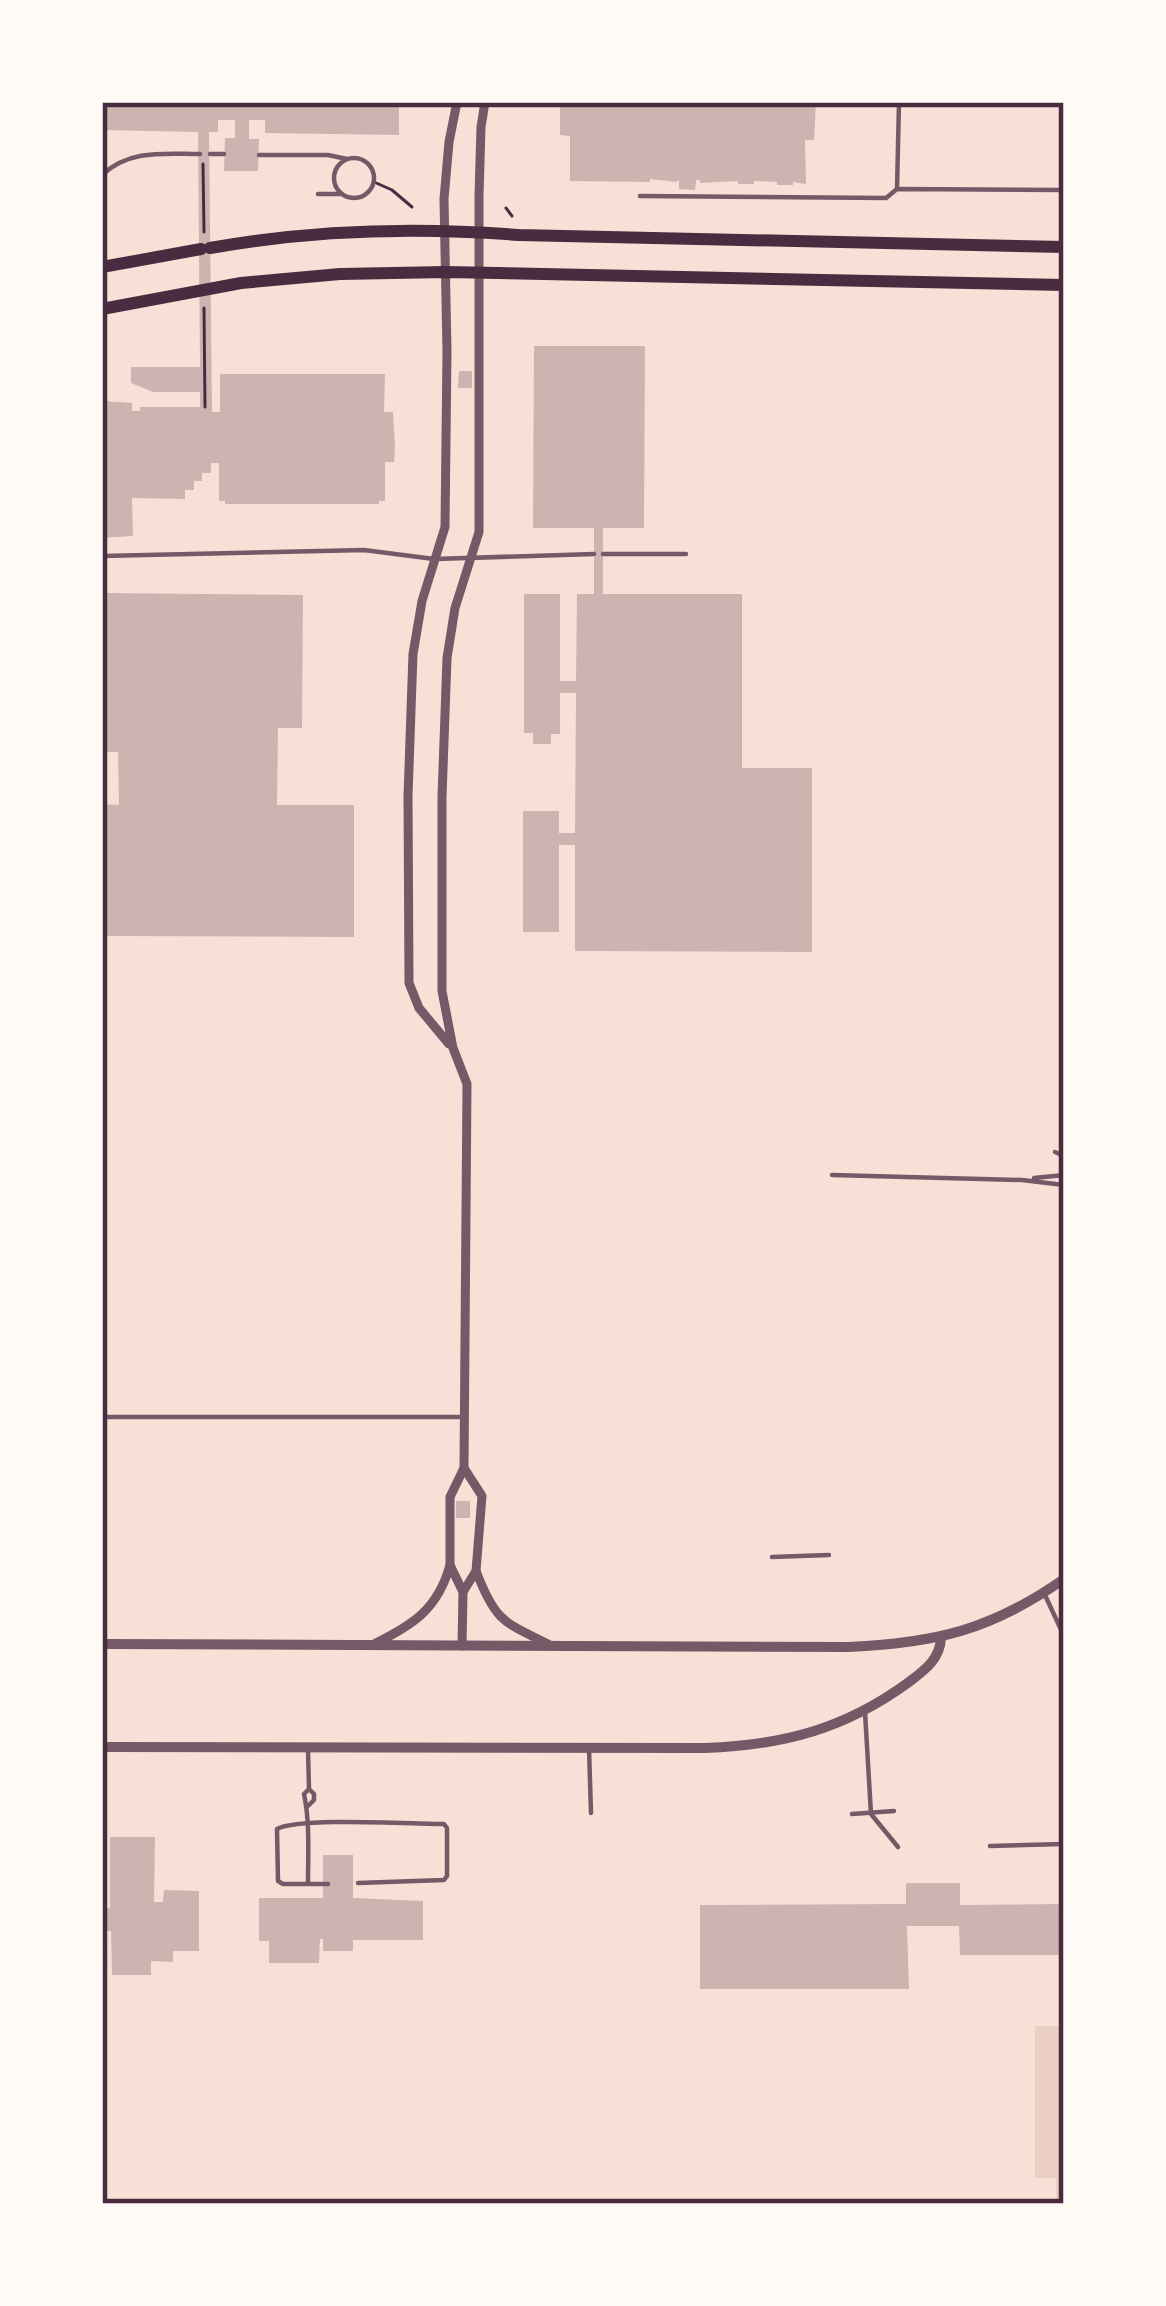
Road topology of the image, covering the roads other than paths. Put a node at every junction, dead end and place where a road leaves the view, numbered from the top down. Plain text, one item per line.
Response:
1 (457, 102) edge
2 (485, 102) edge
3 (899, 102) edge
4 (224, 154) dead end
5 (259, 155) dead end
6 (347, 159) junction
7 (102, 175) edge
8 (897, 189) junction
9 (1064, 190) edge
10 (318, 194) dead end
11 (340, 194) junction
12 (640, 196) dead end
13 (445, 231) junction
14 (479, 232) junction
15 (1064, 247) edge
16 (102, 267) edge
17 (446, 272) junction
18 (480, 273) junction
19 (1064, 285) edge
20 (102, 309) edge
21 (594, 554) dead end
22 (603, 554) dead end
23 (686, 554) dead end
24 (102, 556) edge
25 (471, 556) junction
26 (434, 559) junction
27 (453, 1048) junction
28 (1055, 1152) dead end
29 (1064, 1156) edge
30 (832, 1175) dead end
31 (1064, 1175) edge
32 (1022, 1180) junction
33 (1064, 1185) edge
34 (102, 1417) edge
35 (465, 1417) junction
36 (464, 1468) junction
37 (830, 1555) dead end
38 (772, 1558) dead end
39 (450, 1565) junction
40 (476, 1571) junction
41 (1064, 1579) edge
42 (463, 1592) junction
43 (1044, 1593) junction
44 (1064, 1636) edge
45 (941, 1638) junction
46 (102, 1644) edge
47 (371, 1646) junction
48 (462, 1646) junction
49 (552, 1646) junction
50 (866, 1712) junction
51 (308, 1746) junction
52 (102, 1747) edge
53 (589, 1748) junction
54 (893, 1811) dead end
55 (591, 1813) dead end
56 (852, 1814) dead end
57 (872, 1814) junction
58 (308, 1824) junction
59 (1064, 1844) edge
60 (990, 1846) dead end
61 (898, 1847) dead end
62 (358, 1883) dead end
63 (308, 1884) junction
64 (328, 1884) dead end

1 - 13 street
2 - 14 street
3 - 8 lane
4 - 7 lane
5 - 6 lane
6 - 11 lane
6 - 11 lane
8 - 9 lane
8 - 12 lane
10 - 11 lane
13 - 14 main road
13 - 16 main road
13 - 17 street
14 - 15 main road
14 - 18 street
17 - 18 main road
17 - 20 main road
17 - 26 street
18 - 19 main road
18 - 25 street
21 - 25 lane
22 - 23 lane
24 - 26 lane
25 - 26 lane
25 - 27 street
26 - 27 street
27 - 35 street
28 - 29 lane
30 - 32 lane
31 - 32 lane
32 - 33 lane
34 - 35 lane
35 - 36 street
36 - 39 street
36 - 40 street
37 - 38 lane
39 - 42 street
39 - 47 street
40 - 42 street
40 - 49 street
41 - 43 street
42 - 48 street
43 - 44 lane
43 - 45 street
45 - 49 street
45 - 50 street
46 - 47 street
47 - 48 street
48 - 49 street
50 - 53 street
50 - 57 lane
51 - 52 street
51 - 53 street
51 - 58 lane
53 - 55 lane
54 - 57 lane
56 - 57 lane
57 - 61 lane
58 - 62 lane
58 - 63 lane
58 - 63 lane
59 - 60 lane
63 - 64 lane

